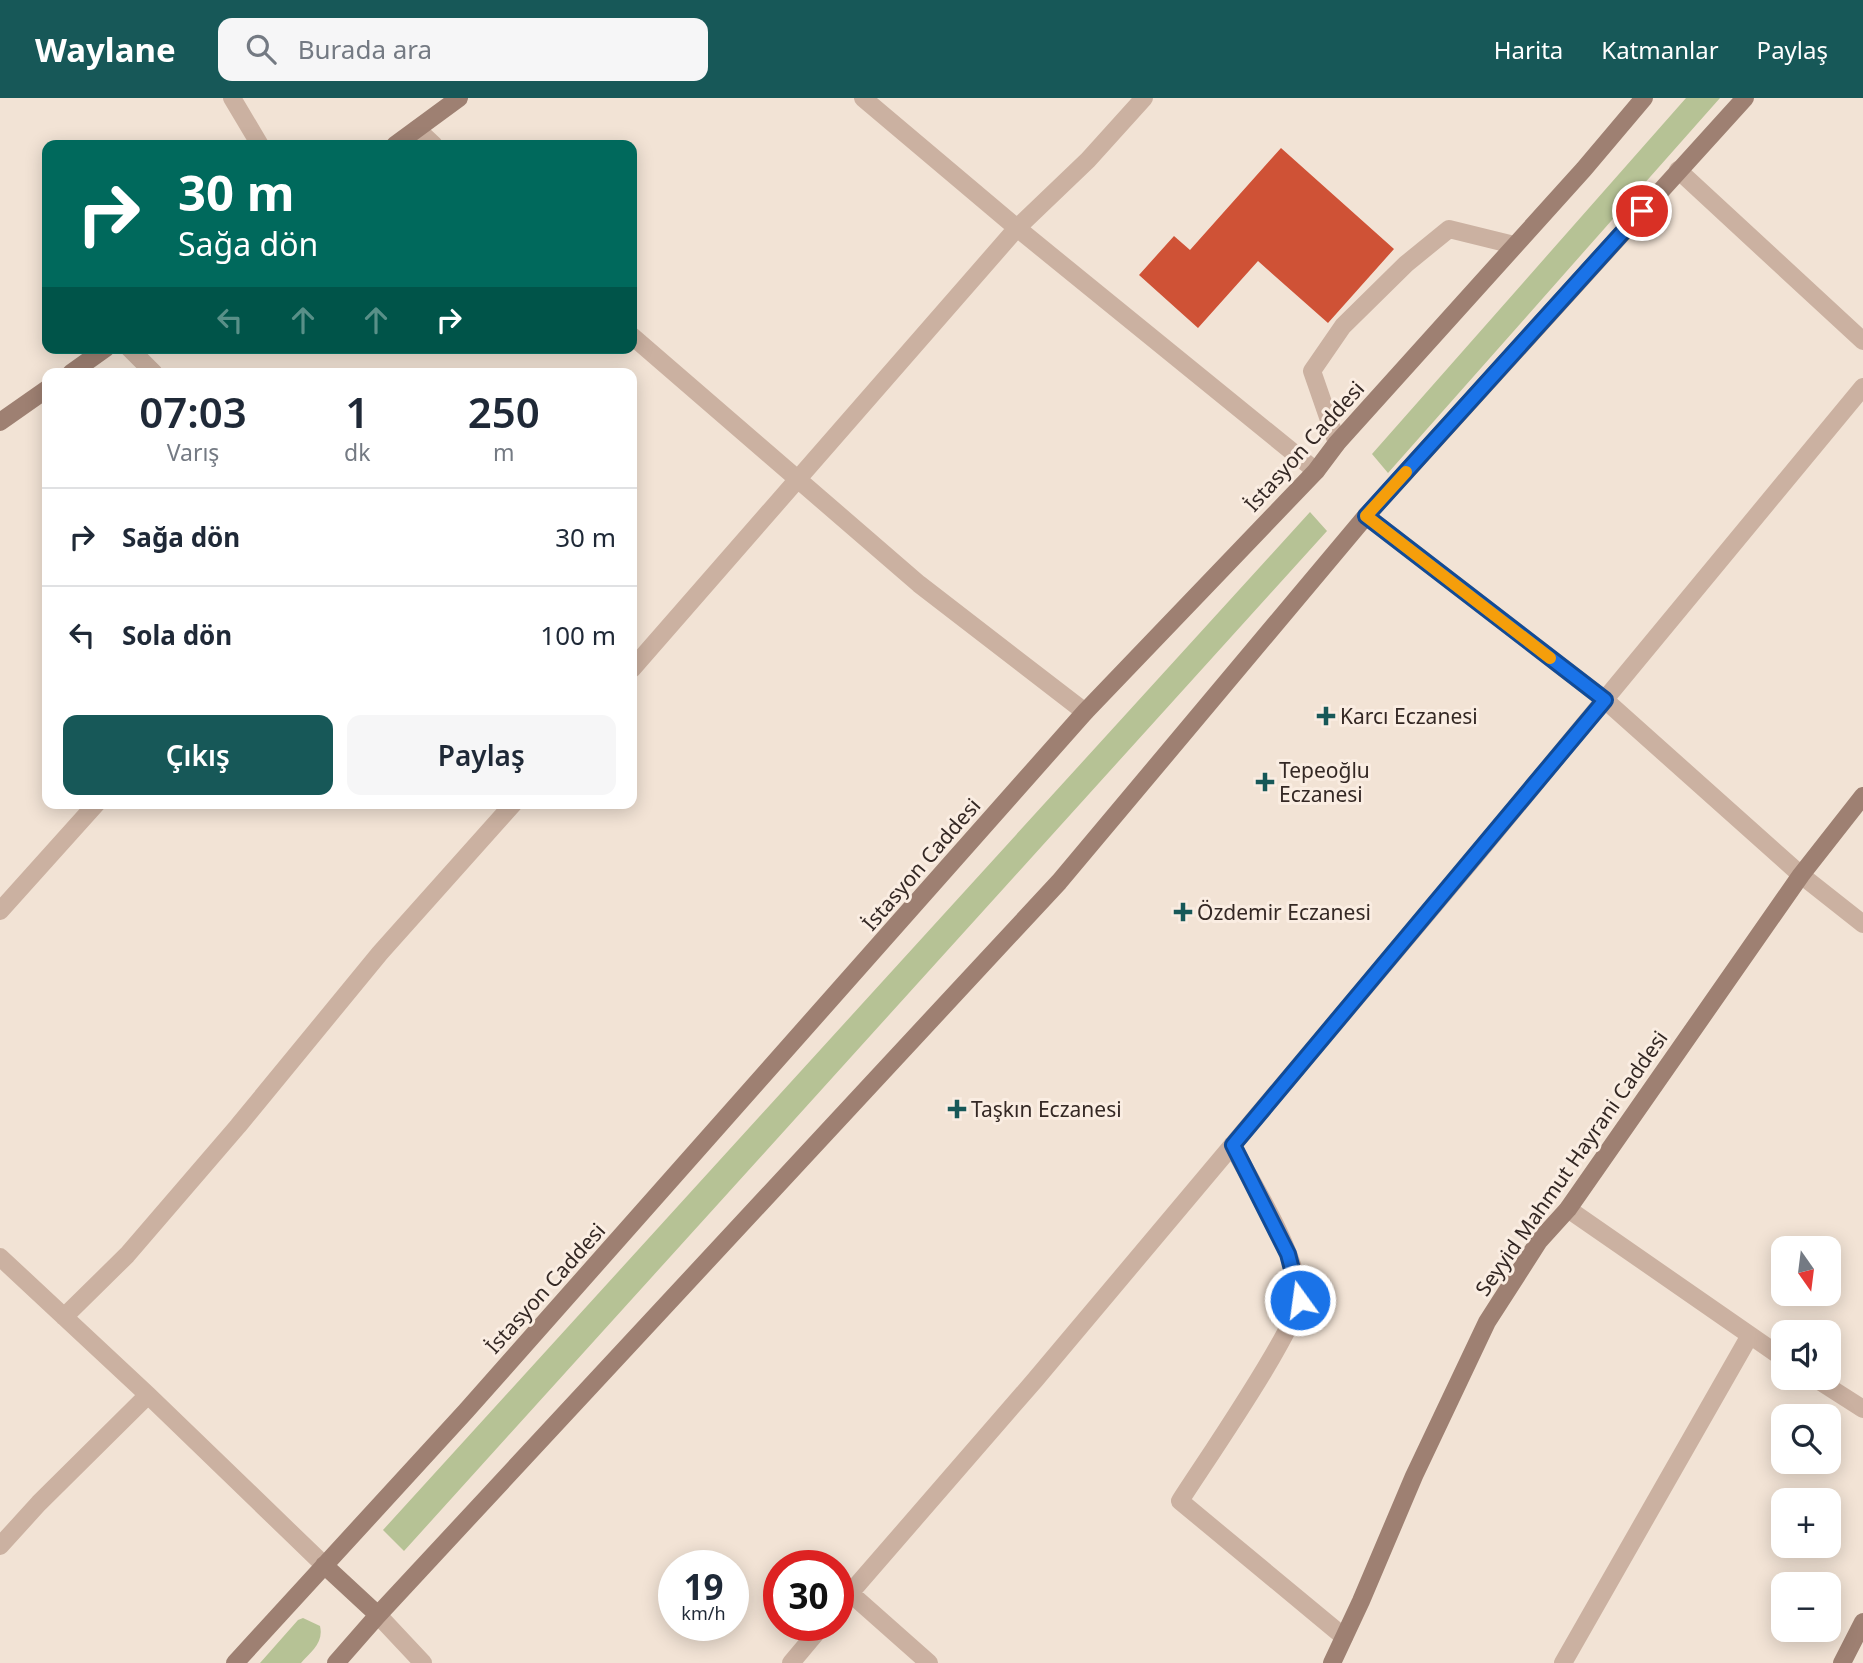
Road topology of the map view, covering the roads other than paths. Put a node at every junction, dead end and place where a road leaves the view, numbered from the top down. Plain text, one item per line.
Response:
1 (232, 98) edge
2 (459, 98) edge
3 (863, 98) edge
4 (1144, 98) edge
5 (1644, 98) edge
6 (1745, 98) edge
7 (417, 130) junction
8 (257, 140) edge
9 (402, 140) edge
10 (428, 140) edge
11 (1678, 170) junction
12 (1017, 228) junction
13 (1514, 245) junction
14 (637, 340) edge
15 (1863, 341) edge
16 (98, 354) edge
17 (135, 354) edge
18 (78, 368) edge
19 (149, 368) edge
20 (1863, 387) edge
21 (42, 393) edge
22 (0, 422) edge
23 (1338, 443) junction
24 (1317, 471) junction
25 (796, 480) junction
26 (1366, 516) junction
27 (637, 663) edge
28 (1605, 700) junction
29 (1085, 712) junction
30 (1863, 796) edge
31 (92, 809) edge
32 (508, 809) edge
33 (1801, 875) junction
34 (0, 911) edge
35 (1863, 924) edge
36 (1233, 1145) junction
37 (1568, 1209) junction
38 (0, 1257) edge
39 (64, 1317) junction
40 (1749, 1337) junction
41 (1771, 1351) edge
42 (1833, 1390) edge
43 (148, 1395) junction
44 (1863, 1409) edge
45 (0, 1546) edge
46 (324, 1565) junction
47 (854, 1588) edge
48 (854, 1607) edge
49 (378, 1615) junction
50 (1863, 1622) edge
51 (1344, 1637) junction
52 (809, 1641) edge
53 (235, 1663) edge
54 (336, 1663) edge
55 (423, 1663) edge
56 (790, 1663) edge
57 (929, 1663) edge
58 (1332, 1663) edge
59 (1563, 1663) edge
60 (1842, 1663) edge

1 - 8 street
2 - 7 main road
3 - 12 street
4 - 12 street
5 - 13 main road, İstasyon Caddesi
6 - 11 main road
7 - 9 main road
7 - 10 street
11 - 15 street
11 - 26 main road
12 - 24 street
12 - 25 street
13 - 23 main road, İstasyon Caddesi
13 - 23 street
14 - 25 street
16 - 18 main road
17 - 19 street
20 - 28 street
21 - 22 main road
23 - 24 main road, İstasyon Caddesi
24 - 29 main road, İstasyon Caddesi
25 - 27 street
25 - 29 street
26 - 28 street
26 - 49 main road
28 - 33 street
28 - 36 street
29 - 46 main road, İstasyon Caddesi
30 - 33 main road, Seyyid Mahmut Hayrani Caddesi
31 - 34 street
32 - 39 street
33 - 35 street
33 - 37 main road, Seyyid Mahmut Hayrani Caddesi
36 - 47 street
36 - 51 street
37 - 40 street
37 - 51 main road, Seyyid Mahmut Hayrani Caddesi
38 - 39 street
39 - 43 street
40 - 41 street
40 - 59 street
42 - 44 street
43 - 45 street
43 - 46 street
46 - 49 main road
46 - 53 main road, İstasyon Caddesi
48 - 57 street
49 - 54 main road
49 - 55 street
50 - 60 main road
51 - 58 main road, Seyyid Mahmut Hayrani Caddesi
52 - 56 street

